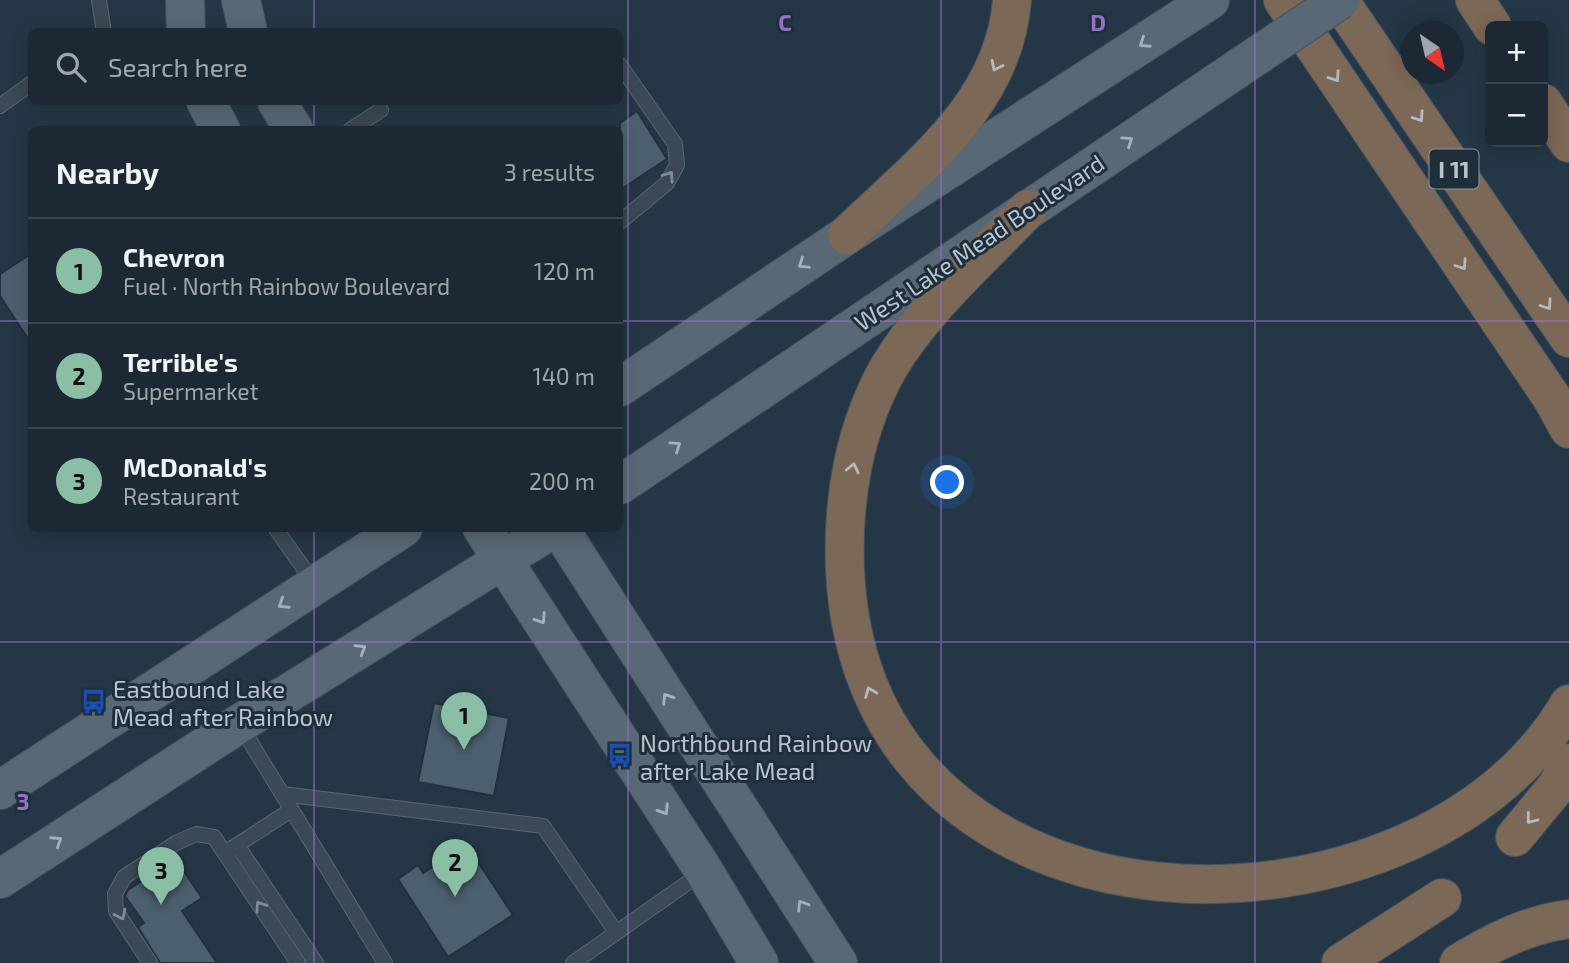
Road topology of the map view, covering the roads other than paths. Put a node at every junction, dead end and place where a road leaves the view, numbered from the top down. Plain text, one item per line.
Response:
1 (99, 0) edge
2 (185, 0) edge
3 (241, 0) edge
4 (1012, 0) edge
5 (1283, 0) edge
6 (1340, 0) edge
7 (1475, 0) edge
8 (1206, 3) edge
9 (1489, 21) edge
10 (103, 28) edge
11 (186, 28) edge
12 (247, 28) edge
13 (623, 69) edge
14 (28, 86) edge
15 (208, 105) edge
16 (279, 105) edge
17 (0, 106) edge
18 (381, 110) dead end
19 (1548, 111) edge
20 (218, 126) edge
21 (291, 126) edge
22 (355, 126) edge
23 (1569, 143) edge
24 (1028, 209) junction
25 (623, 220) edge
26 (847, 234) junction
27 (1569, 338) edge
28 (623, 385) edge
29 (1569, 429) edge
30 (623, 483) edge
31 (278, 532) edge
32 (397, 532) edge
33 (485, 532) edge
34 (550, 532) edge
35 (559, 532) edge
36 (504, 562) junction
37 (314, 583) junction
38 (1569, 704) edge
39 (114, 715) junction
40 (239, 724) junction
41 (1569, 763) edge
42 (0, 790) edge
43 (282, 794) junction
44 (292, 810) junction
45 (0, 817) edge
46 (231, 849) junction
47 (1473, 858) junction
48 (704, 871) junction
49 (0, 878) edge
50 (1042, 889) dead end
51 (1569, 919) edge
52 (1341, 920) dead end
53 (615, 932) junction
54 (150, 963) edge
55 (298, 963) edge
56 (316, 963) edge
57 (385, 963) edge
58 (573, 963) edge
59 (759, 963) edge
60 (838, 963) edge
61 (1341, 963) edge
62 (1459, 963) edge

1 - 10 lane
2 - 11 main road
3 - 12 main road
4 -> 26 highway
5 -> 29 highway
24 -> 6 main road, West Lake Mead Boulevard, bridge
6 -> 27 highway, I 11
7 - 9 highway
8 -> 26 main road
25 -> 13 lane
14 - 17 lane
15 - 20 main road
16 - 21 main road
18 - 22 lane
19 - 23 highway
30 -> 24 main road, West Lake Mead Boulevard
50 -> 24 highway
26 -> 28 main road
31 - 37 lane
32 - 37 main road
33 - 36 main road
34 - 36 main road
60 -> 35 main road
40 -> 36 main road
36 -> 48 main road
37 -> 39 main road
38 - 47 highway
39 - 42 main road
39 - 45 main road
40 - 43 lane
49 -> 40 main road
41 -> 47 highway
43 - 44 lane
43 - 53 lane
44 - 46 lane
44 - 57 lane
46 -> 54 lane
55 -> 46 lane
46 - 56 lane
47 - 52 highway
47 - 61 highway
48 - 53 lane
48 - 59 main road
51 - 62 highway
53 - 58 lane

